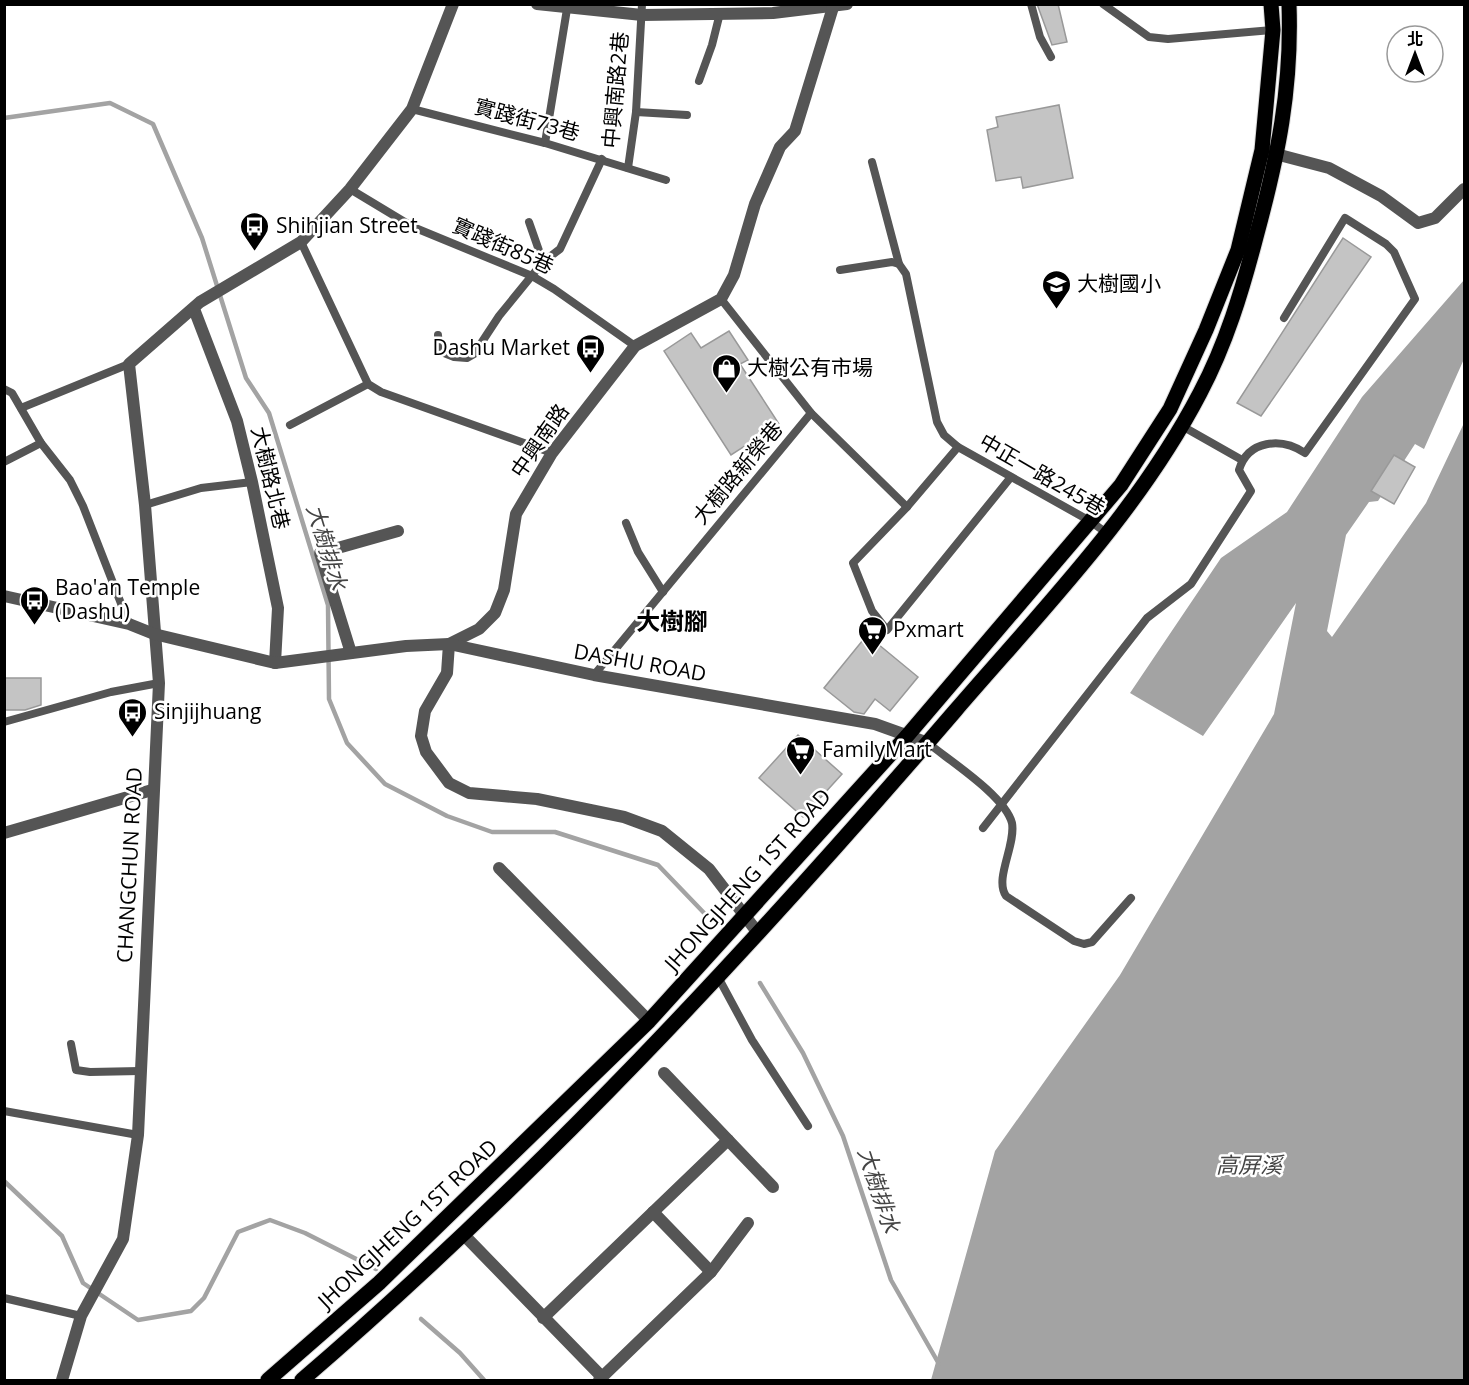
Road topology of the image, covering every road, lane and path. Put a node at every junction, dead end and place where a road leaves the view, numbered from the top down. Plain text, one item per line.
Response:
1 (453, 4) edge
2 (537, 4) edge
3 (847, 4) edge
4 (1030, 4) edge
5 (1103, 4) edge
6 (1271, 4) edge
7 (1288, 4) edge
8 (834, 6) edge
9 (567, 9) junction
10 (642, 10) edge
11 (720, 13) junction
12 (1273, 30) junction
13 (1051, 57) dead end
14 (699, 81) dead end
15 (412, 109) junction
16 (636, 112) junction
17 (687, 115) dead end
18 (545, 143) junction
19 (1262, 150) junction
20 (1278, 155) junction
21 (602, 159) junction
22 (872, 162) dead end
23 (628, 168) junction
24 (666, 180) dead end
25 (350, 189) junction
26 (1464, 189) edge
27 (529, 222) dead end
28 (301, 242) junction
29 (543, 262) junction
30 (899, 264) junction
31 (840, 270) dead end
32 (532, 276) junction
33 (721, 299) junction
34 (197, 305) junction
35 (1284, 318) dead end
36 (438, 334) dead end
37 (635, 346) junction
38 (129, 364) junction
39 (368, 384) junction
40 (4, 389) edge
41 (21, 408) junction
42 (811, 413) junction
43 (290, 425) dead end
44 (1182, 426) junction
45 (41, 443) junction
46 (958, 447) junction
47 (552, 453) junction
48 (1242, 460) junction
49 (4, 462) edge
50 (1011, 477) junction
51 (252, 482) junction
52 (145, 506) junction
53 (907, 507) junction
54 (1090, 520) junction
55 (626, 523) dead end
56 (398, 531) dead end
57 (1108, 534) junction
58 (663, 592) junction
59 (4, 596) edge
60 (129, 624) junction
61 (154, 634) junction
62 (449, 644) junction
63 (347, 653) junction
64 (275, 663) junction
65 (594, 675) junction
66 (159, 683) junction
67 (4, 722) edge
68 (907, 736) junction
69 (928, 743) junction
70 (152, 790) junction
71 (1004, 805) junction
72 (983, 828) dead end
73 (4, 833) edge
74 (499, 868) dead end
75 (1131, 898) dead end
76 (744, 916) junction
77 (758, 933) junction
78 (717, 976) junction
79 (649, 1021) junction
80 (71, 1044) dead end
81 (140, 1071) junction
82 (664, 1073) dead end
83 (4, 1111) edge
84 (808, 1126) dead end
85 (138, 1135) junction
86 (728, 1140) junction
87 (773, 1187) dead end
88 (653, 1212) junction
89 (748, 1223) dead end
90 (463, 1234) junction
91 (711, 1272) junction
92 (4, 1298) edge
93 (81, 1316) junction
94 (543, 1318) junction
95 (600, 1379) edge
96 (62, 1380) edge
97 (268, 1380) edge
98 (302, 1380) edge

1 - 15 street
2 - 9 street, 中興南路2巷
3 - 8 street, 中興南路2巷
4 - 13 lane
5 - 12 lane
6 - 12 main road, JHONGJHENG 1ST ROAD
7 - 20 main road, JHONGJHENG 1ST ROAD
8 - 11 street, 中興南路2巷
8 - 33 street
9 - 10 street, 中興南路2巷
9 - 18 lane
10 - 11 street, 中興南路2巷
10 - 16 lane, 中興南路2巷
11 - 14 lane
12 - 19 main road, JHONGJHENG 1ST ROAD
15 - 18 lane, 實踐街73巷
15 - 25 street
16 - 17 lane
16 - 23 lane, 中興南路2巷
18 - 21 lane, 實踐街73巷
19 - 20 street
19 - 54 main road, JHONGJHENG 1ST ROAD
20 - 26 street
20 - 44 main road, JHONGJHENG 1ST ROAD
21 - 23 lane, 實踐街73巷
21 - 29 lane, 中興南路2巷
22 - 30 lane, 中正一路245巷
23 - 24 lane, 實踐街73巷
25 - 28 street
25 - 32 lane, 實踐街85巷
27 - 29 lane
28 - 34 street
28 - 39 lane
29 - 32 lane, 中興南路2巷
30 - 31 lane
30 - 46 lane, 中正一路245巷
32 - 36 lane, 中興南路2巷
32 - 37 lane, 實踐街85巷
33 - 37 street, 中興南路
33 - 42 lane
34 - 38 street
34 - 51 street, 大樹路北巷
35 - 48 lane
37 - 47 street, 中興南路
38 - 41 lane
38 - 52 street, CHANGCHUN ROAD
39 - 43 lane
39 - 47 lane
40 - 41 lane
41 - 45 lane
42 - 53 lane
42 - 58 lane, 大樹路新榮巷
44 - 48 lane
44 - 57 main road, JHONGJHENG 1ST ROAD
45 - 49 lane
45 - 60 lane
46 - 50 lane, 中正一路245巷
46 - 53 lane
47 - 62 street, 中興南路
48 - 71 lane
50 - 53 lane
50 - 54 lane, 中正一路245巷
51 - 52 lane
51 - 64 street, 大樹路北巷
52 - 61 street, CHANGCHUN ROAD
54 - 57 lane, 中正一路245巷
54 - 68 main road, JHONGJHENG 1ST ROAD
55 - 58 lane
56 - 63 street
57 - 69 main road, JHONGJHENG 1ST ROAD
58 - 65 lane, 大樹路新榮巷
59 - 60 street
60 - 61 street
61 - 64 street
61 - 66 street, CHANGCHUN ROAD
62 - 63 street, DASHU ROAD
62 - 65 street, DASHU ROAD
62 - 76 street
63 - 64 street, DASHU ROAD
65 - 68 street, DASHU ROAD
66 - 67 lane
66 - 70 street, CHANGCHUN ROAD
68 - 69 street, DASHU ROAD
68 - 76 main road, JHONGJHENG 1ST ROAD
69 - 71 lane
69 - 77 main road, JHONGJHENG 1ST ROAD
70 - 73 street
70 - 81 street, CHANGCHUN ROAD
71 - 72 lane
71 - 75 lane
74 - 79 street
76 - 77 street
76 - 79 main road, JHONGJHENG 1ST ROAD
77 - 78 main road, JHONGJHENG 1ST ROAD
78 - 84 lane
78 - 90 main road, JHONGJHENG 1ST ROAD
79 - 97 main road, JHONGJHENG 1ST ROAD
80 - 81 lane
81 - 85 street, CHANGCHUN ROAD
82 - 86 street
83 - 85 lane
85 - 93 street, CHANGCHUN ROAD
86 - 87 street
86 - 88 street
88 - 91 street
88 - 94 street
89 - 91 street
90 - 94 street
90 - 98 main road, JHONGJHENG 1ST ROAD
91 - 95 street
92 - 93 lane
93 - 96 street
94 - 95 street

